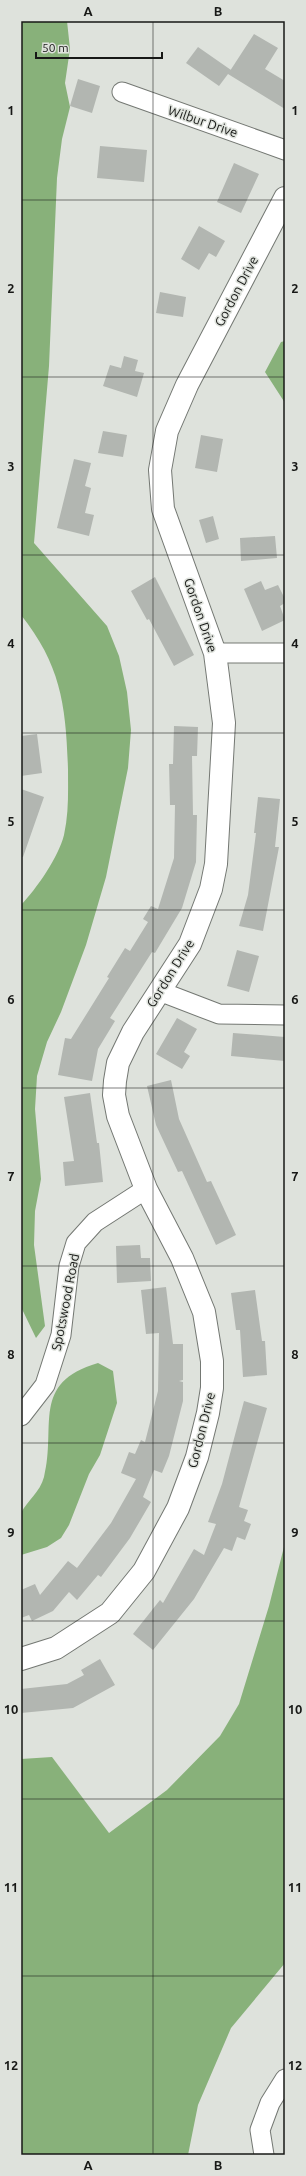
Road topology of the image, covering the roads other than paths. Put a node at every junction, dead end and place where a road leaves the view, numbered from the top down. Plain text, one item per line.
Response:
1 (122, 92) dead end
2 (285, 150) edge
3 (285, 198) edge
4 (285, 653) edge
5 (215, 654) junction
6 (159, 991) junction
7 (285, 1015) edge
8 (146, 1189) junction
9 (21, 1416) edge
10 (21, 1659) edge
11 (285, 2080) edge
12 (264, 2155) edge

1 - 2 street, Wilbur Drive
3 - 5 street, Gordon Drive
4 - 5 street
5 - 6 street, Gordon Drive
6 - 7 street
6 - 8 street, Gordon Drive
8 - 9 street, Spotswood Road
8 - 10 street, Gordon Drive
11 - 12 street

